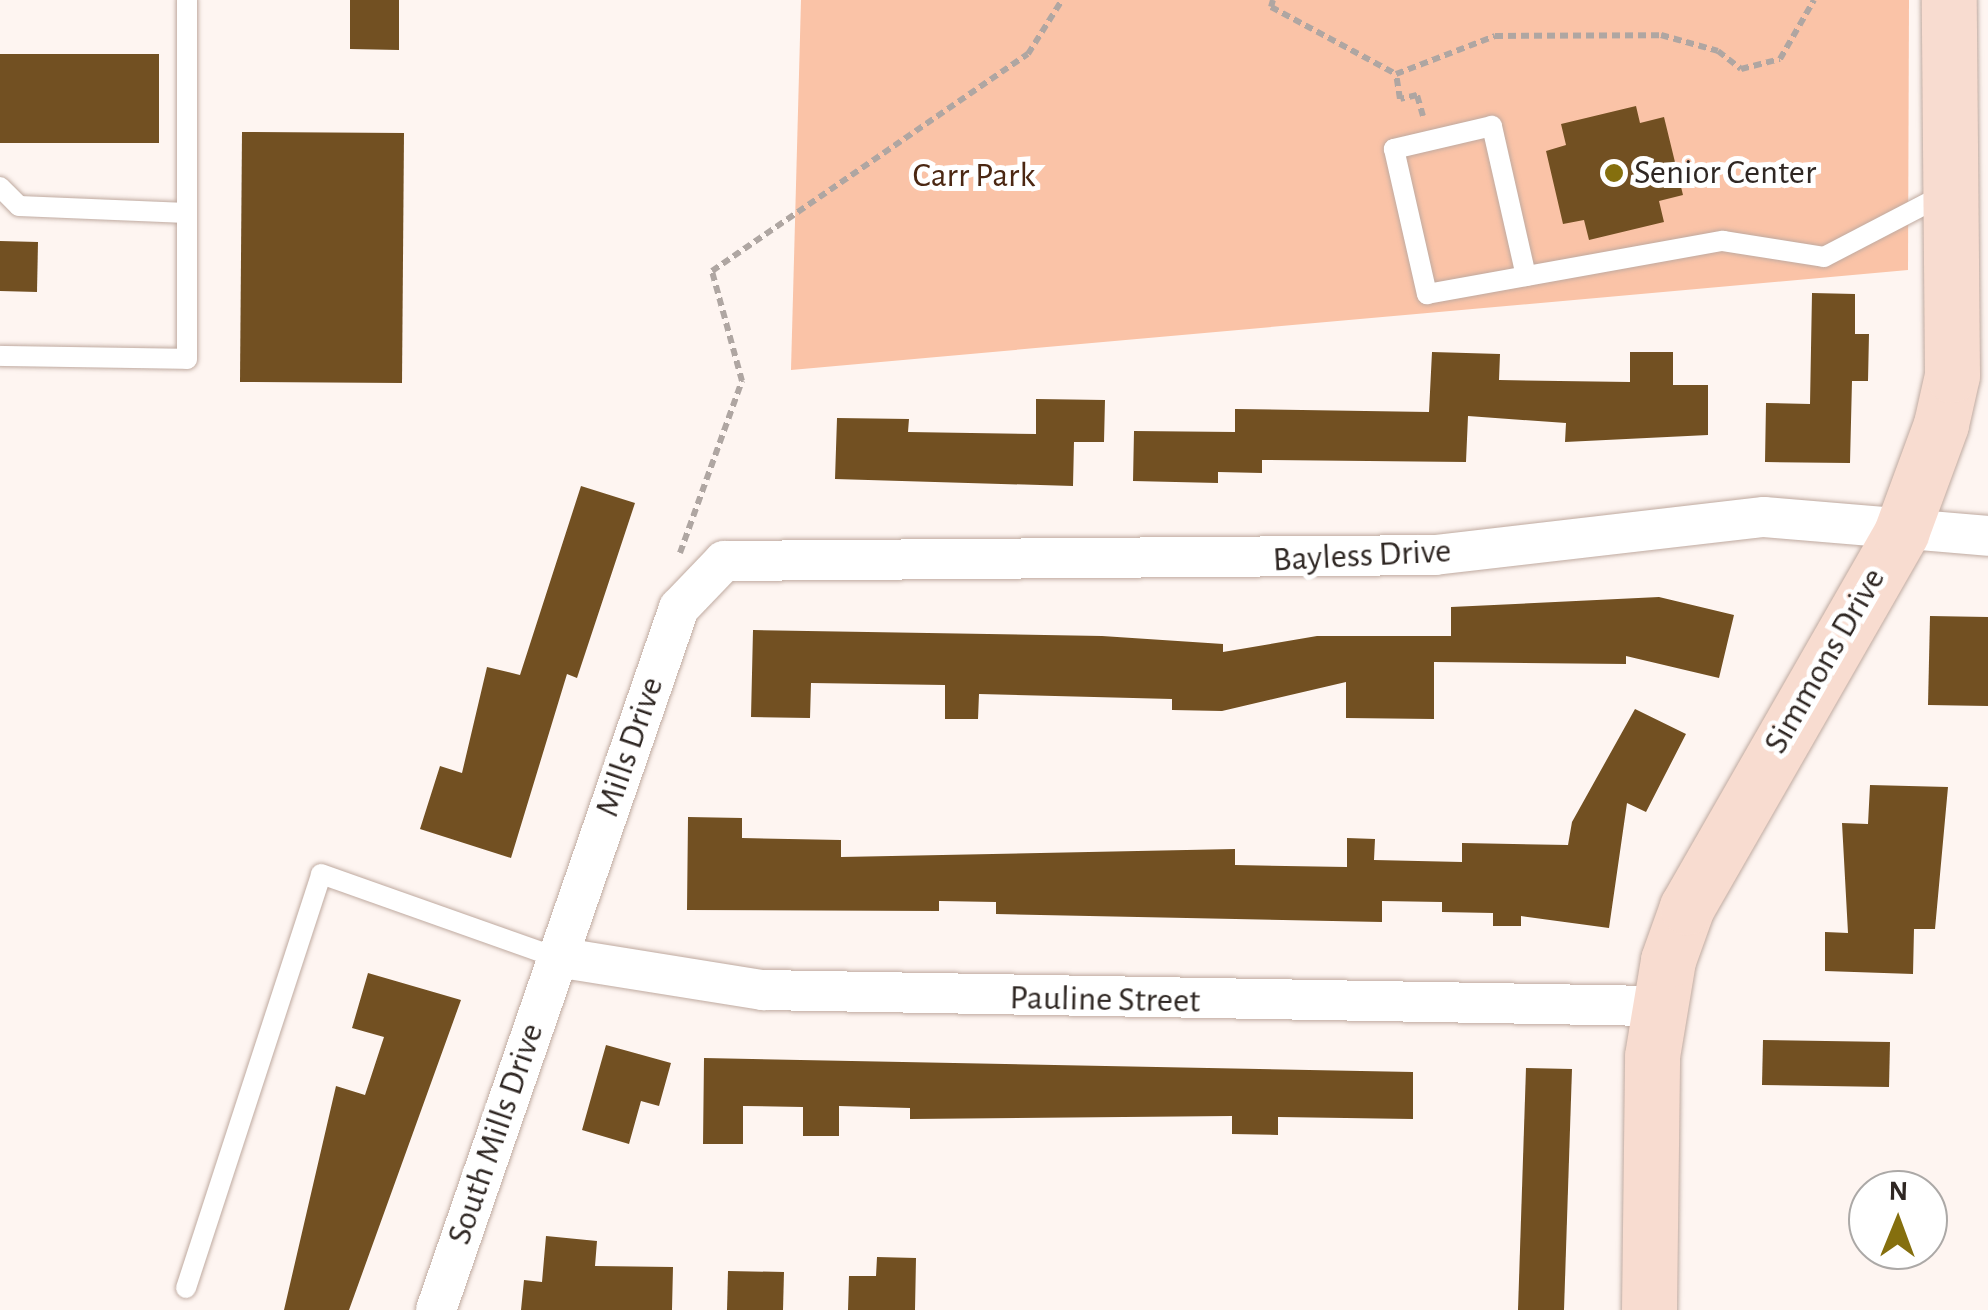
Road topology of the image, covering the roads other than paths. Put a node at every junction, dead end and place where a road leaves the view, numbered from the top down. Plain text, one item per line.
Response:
1 (187, 0) edge
2 (1949, 0) edge
3 (0, 187) edge
4 (1953, 190) junction
5 (187, 213) junction
6 (1526, 276) junction
7 (0, 356) edge
8 (1900, 533) junction
9 (1988, 536) edge
10 (734, 558) joint
11 (556, 957) junction
12 (1657, 1006) junction
13 (186, 1288) dead end
14 (436, 1310) edge
15 (1649, 1310) edge

1 - 5 lane
2 - 4 street, Simmons Drive
3 - 5 lane
4 - 6 lane
4 - 8 street, Simmons Drive
5 - 7 lane
6 - 6 lane
8 - 9 street, Bayless Drive
8 - 10 street, Bayless Drive
8 - 12 street, Simmons Drive
10 - 11 street, Mills Drive
11 - 12 street, Pauline Street
11 - 13 lane
11 - 14 street, South Mills Drive
12 - 15 street, Simmons Drive

